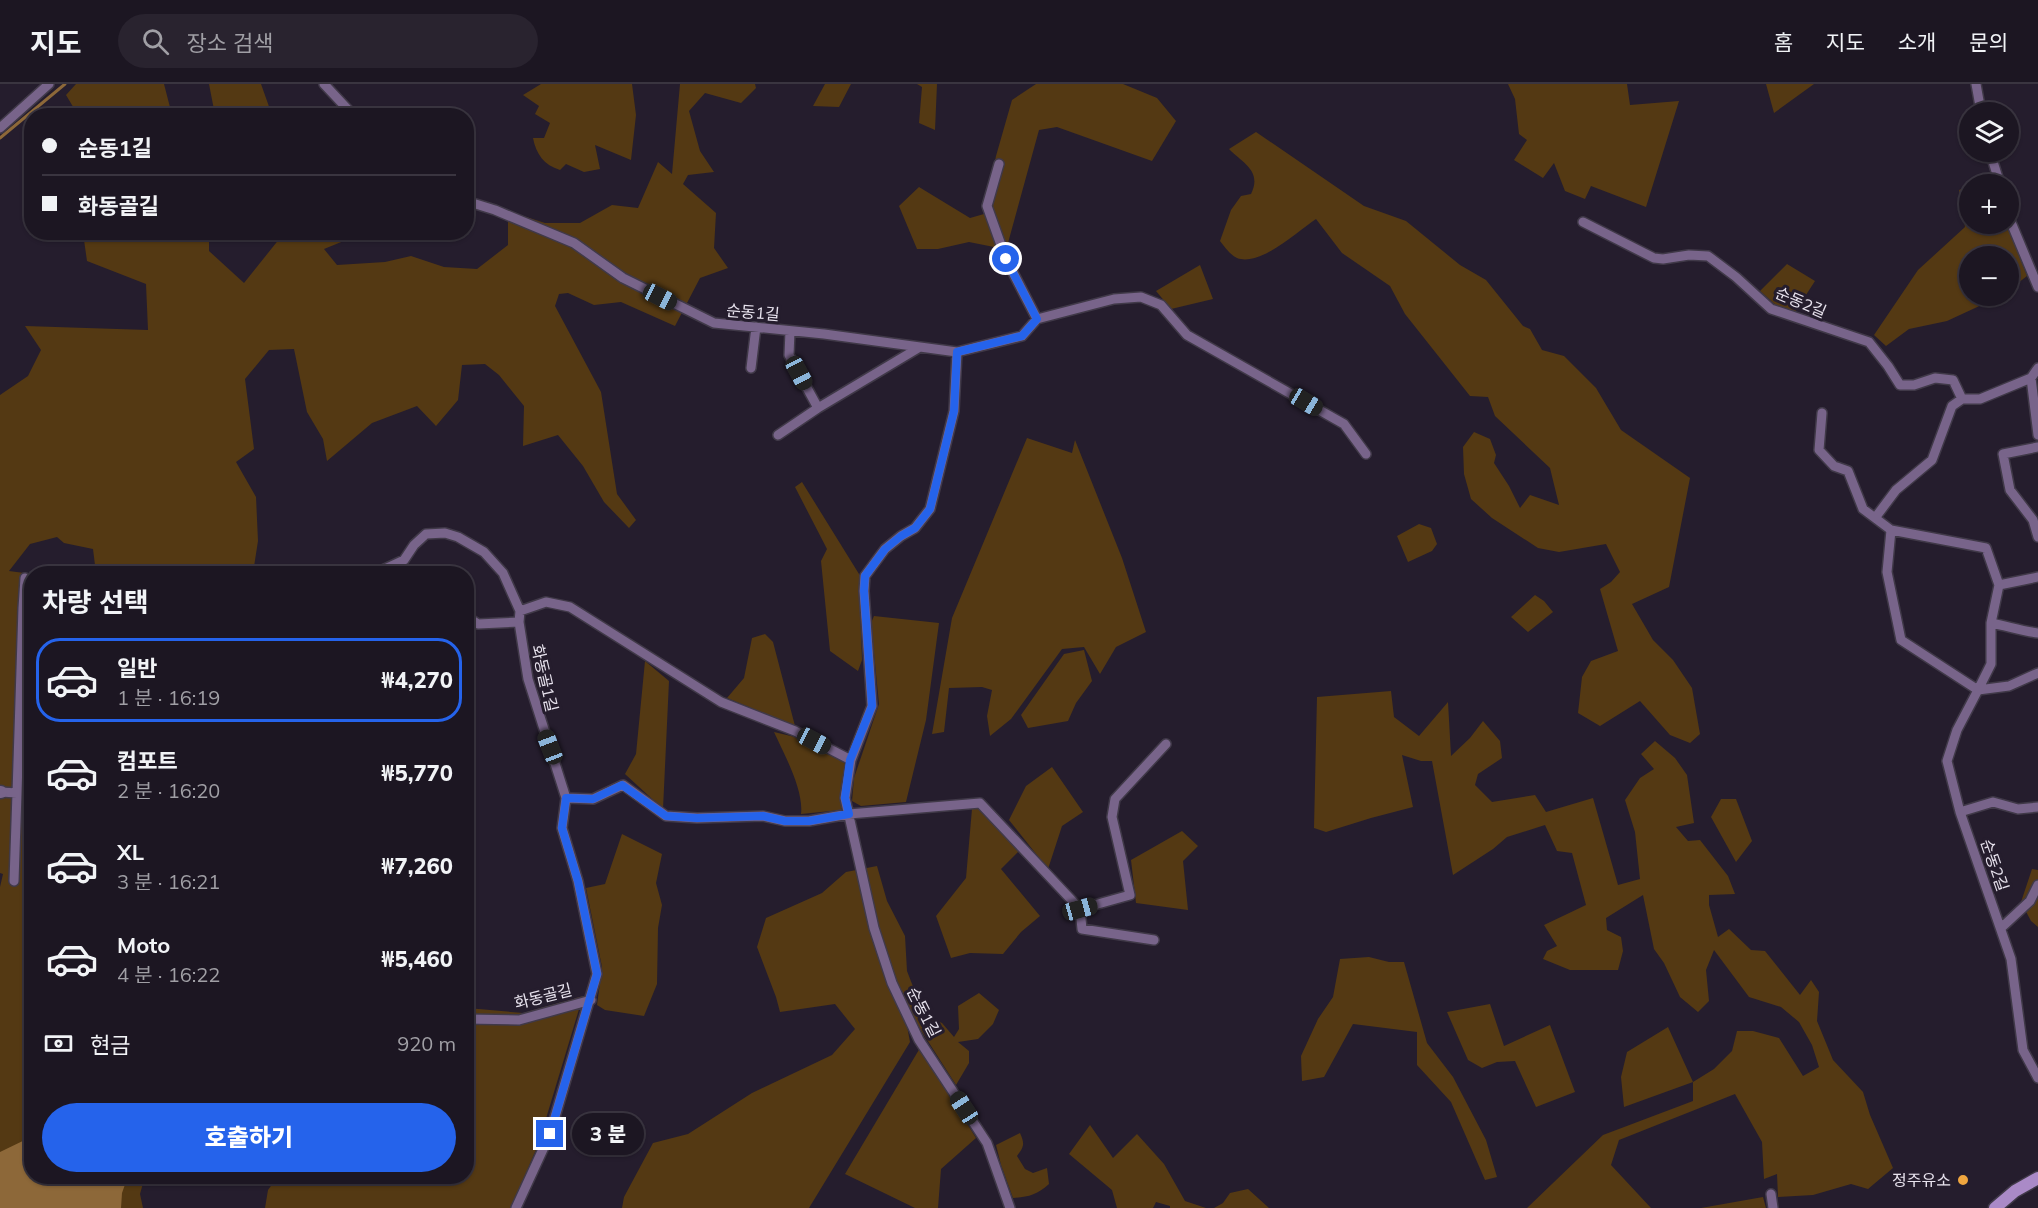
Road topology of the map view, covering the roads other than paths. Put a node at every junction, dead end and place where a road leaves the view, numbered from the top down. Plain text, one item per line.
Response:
1 (50, 84) edge
2 (324, 84) edge
3 (1976, 84) edge
4 (1980, 102) edge
5 (346, 108) edge
6 (0, 128) edge
7 (999, 164) dead end
8 (474, 203) edge
9 (1583, 222) dead end
10 (2016, 234) edge
11 (2038, 287) edge
12 (1037, 319) junction
13 (756, 327) junction
14 (790, 331) junction
15 (920, 347) junction
16 (957, 352) junction
17 (751, 368) dead end
18 (2038, 368) edge
19 (2031, 378) junction
20 (1962, 399) junction
21 (818, 408) junction
22 (1822, 413) dead end
23 (778, 435) dead end
24 (2038, 435) edge
25 (2038, 447) edge
26 (1366, 454) dead end
27 (1875, 518) junction
28 (1891, 530) junction
29 (2038, 537) edge
30 (391, 566) edge
31 (2038, 575) edge
32 (1999, 585) junction
33 (520, 611) junction
34 (474, 621) edge
35 (519, 622) junction
36 (1990, 623) junction
37 (2038, 633) edge
38 (24, 664) edge
39 (2038, 673) edge
40 (1978, 690) junction
41 (1166, 744) dead end
42 (850, 760) junction
43 (1, 792) edge
44 (17, 793) junction
45 (566, 798) junction
46 (2038, 807) edge
47 (1960, 812) junction
48 (849, 814) junction
49 (14, 881) dead end
50 (2038, 885) edge
51 (1080, 909) junction
52 (2001, 928) junction
53 (1154, 939) dead end
54 (591, 1000) junction
55 (474, 1019) edge
56 (2038, 1078) edge
57 (2038, 1168) edge
58 (2038, 1178) edge
59 (2015, 1191) junction
60 (1771, 1194) dead end
61 (516, 1208) edge
62 (1010, 1208) edge
63 (1773, 1208) edge
64 (1995, 1208) edge

1 - 6 street
2 - 5 street
3 - 4 street
7 - 12 street
8 - 13 street, 순동1길
9 - 20 street, 순동2길
10 - 11 street
12 - 16 street, 순동1길
12 - 26 street
13 - 14 street, 순동1길
13 - 17 street
14 - 15 street, 순동1길
14 - 21 street
15 - 16 street, 순동1길
15 - 21 street
16 - 42 street, 순동1길
18 - 19 street
19 - 20 street
19 - 24 street
20 - 27 street
21 - 23 street
22 - 27 street
25 - 29 street
27 - 28 street
28 - 32 street
28 - 40 street
30 - 33 street, 화동골1길
31 - 32 street
32 - 36 street, 순동2길
33 - 35 street, 화동골1길
33 - 42 street
34 - 35 street
35 - 45 street, 화동골1길
36 - 37 street
36 - 40 street, 순동2길
38 - 44 street
39 - 40 street
40 - 47 street, 순동2길
41 - 51 street
42 - 48 street, 순동1길
43 - 44 street
44 - 49 street
45 - 48 street
45 - 54 street, 화동골길
46 - 47 street
47 - 52 street, 순동2길
48 - 51 street
48 - 62 street, 순동1길
50 - 52 street, 순동2길
51 - 53 street
52 - 56 street, 순동2길
54 - 55 street, 화동골길
54 - 61 street, 화동골길
57 - 59 main road
58 - 59 main road
59 - 64 main road
60 - 63 street

